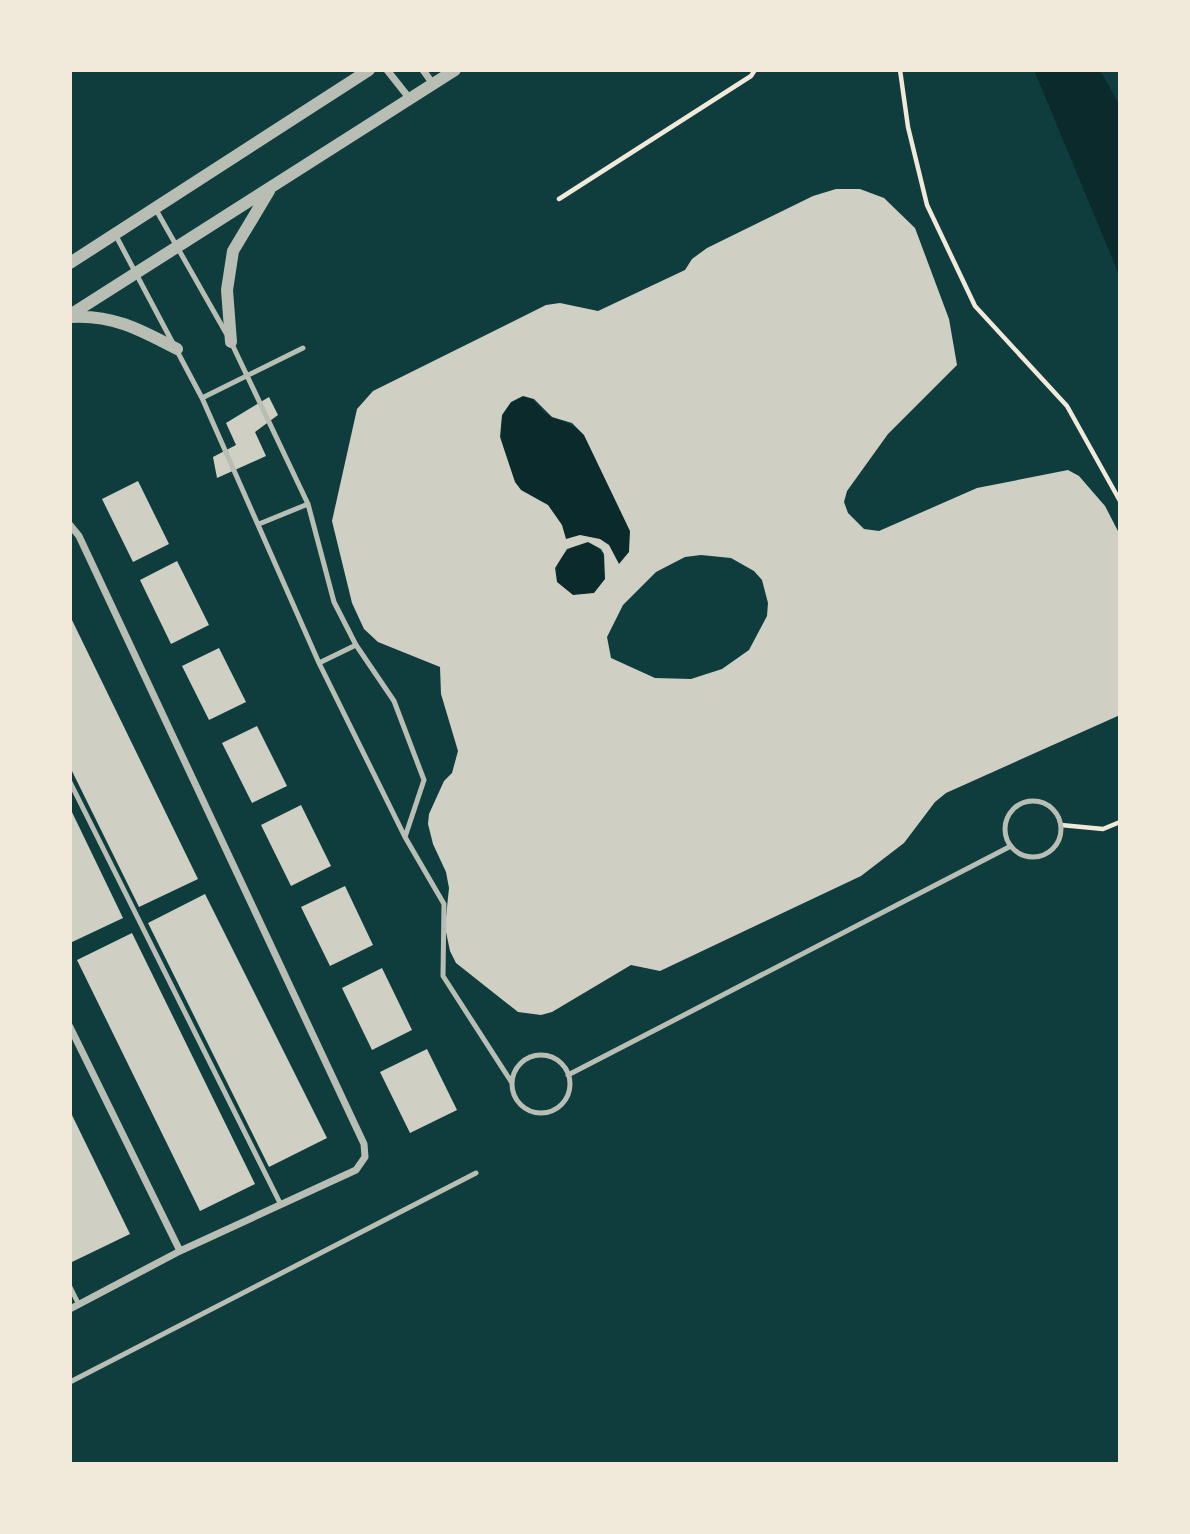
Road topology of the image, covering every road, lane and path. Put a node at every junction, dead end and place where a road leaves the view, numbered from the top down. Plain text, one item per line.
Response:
1 (369, 70) edge
2 (387, 70) edge
3 (423, 70) edge
4 (456, 70) edge
5 (755, 70) edge
6 (900, 70) edge
7 (433, 84) junction
8 (410, 99) junction
9 (271, 188) junction
10 (559, 199) dead end
11 (155, 208) junction
12 (115, 234) junction
13 (179, 246) junction
14 (70, 263) edge
15 (137, 273) junction
16 (70, 316) edge
17 (231, 342) junction
18 (303, 348) dead end
19 (177, 349) junction
20 (246, 376) junction
21 (202, 398) junction
22 (1120, 501) edge
23 (308, 504) junction
24 (259, 524) junction
25 (70, 525) edge
26 (356, 645) junction
27 (320, 663) junction
28 (70, 782) edge
29 (1120, 822) edge
30 (1061, 825) junction
31 (405, 837) junction
32 (1011, 846) junction
33 (70, 1027) edge
34 (568, 1075) junction
35 (512, 1083) junction
36 (477, 1173) dead end
37 (281, 1205) junction
38 (180, 1251) junction
39 (70, 1287) edge
40 (79, 1305) junction
41 (70, 1310) edge
42 (70, 1382) edge

1 - 11 street
2 - 8 street
3 - 7 street
4 - 7 street
5 - 10 path
6 - 22 path
7 - 8 street
8 - 9 street
9 - 13 street
9 - 17 street
11 - 12 street
11 - 13 lane
12 - 14 street
12 - 15 lane
13 - 15 street
13 - 17 lane
15 - 16 street
15 - 19 lane
16 - 19 street
17 - 20 lane
18 - 20 lane
19 - 21 lane
20 - 21 lane
20 - 23 lane
21 - 24 lane
23 - 24 lane
23 - 26 lane
24 - 27 lane
25 - 37 street
26 - 27 lane
26 - 31 lane
27 - 31 lane
28 - 37 lane
29 - 30 path
30 - 32 lane
30 - 32 lane
31 - 35 lane
32 - 34 lane
33 - 38 street
34 - 35 lane
34 - 35 lane
36 - 42 lane
37 - 38 street
38 - 40 street
39 - 40 lane
40 - 41 street

